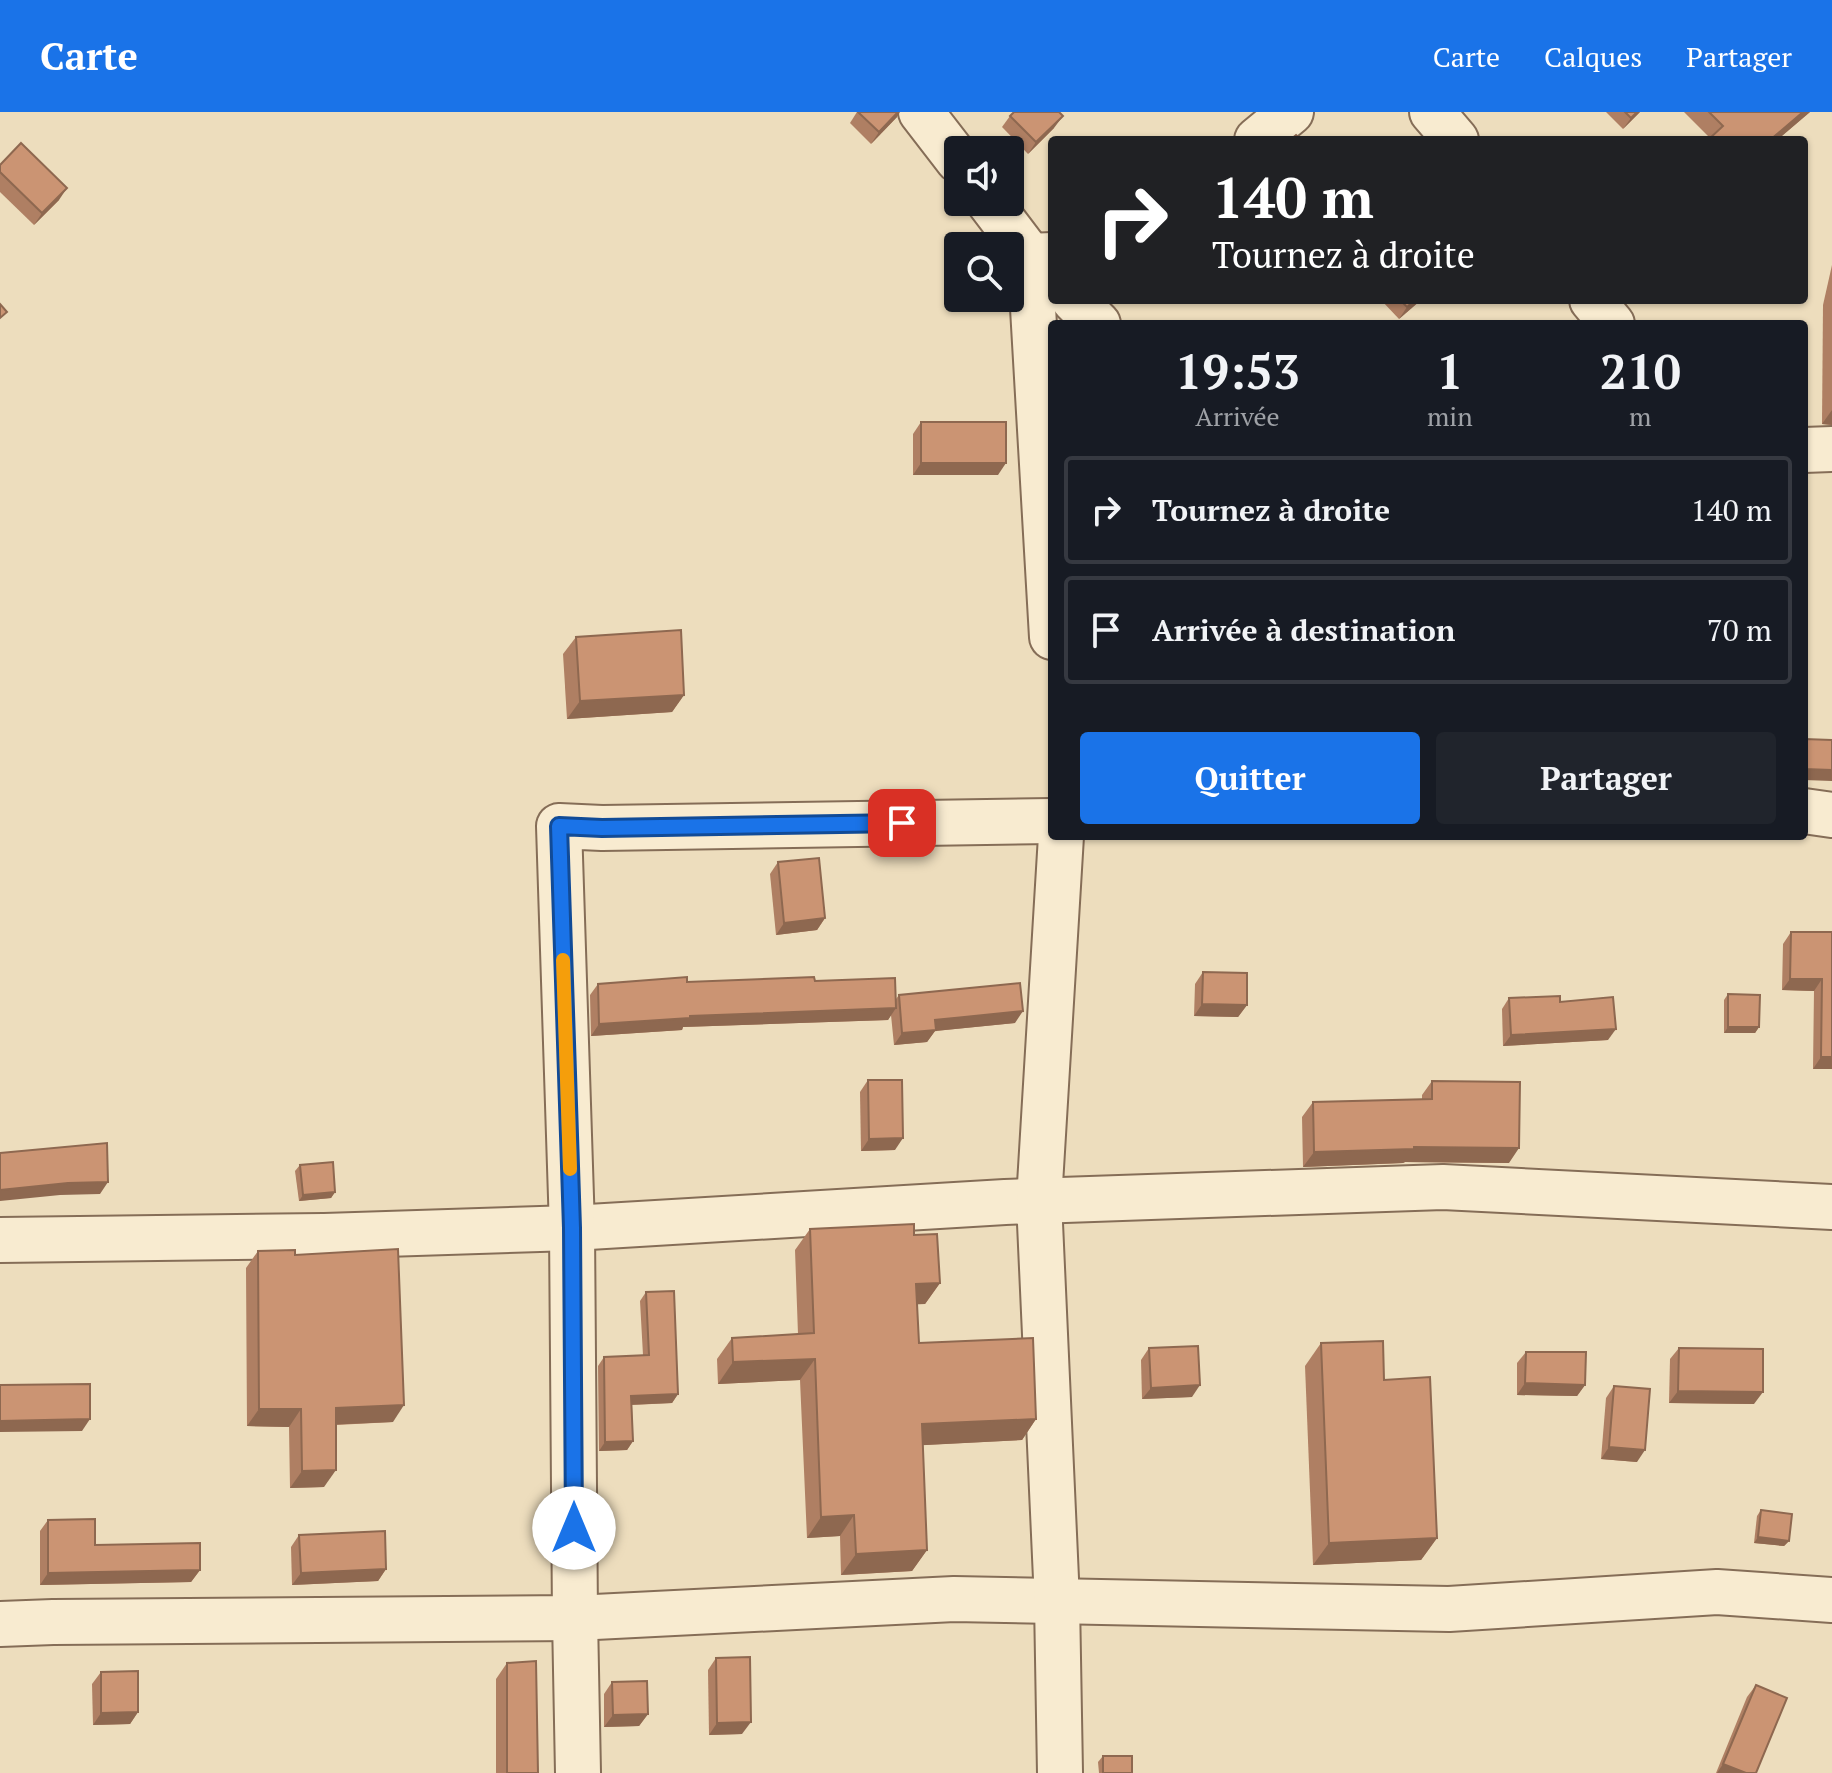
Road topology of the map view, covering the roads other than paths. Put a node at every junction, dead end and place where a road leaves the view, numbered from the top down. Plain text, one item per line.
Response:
1 (921, 112) edge
2 (1291, 112) edge
3 (1432, 112) edge
4 (1262, 136) edge
5 (1453, 136) edge
6 (944, 142) edge
7 (1002, 216) edge
8 (1045, 263) edge
9 (1078, 304) edge
10 (1595, 304) edge
11 (1094, 320) edge
12 (1609, 320) edge
13 (1048, 423) edge
14 (1832, 449) edge
15 (1808, 450) edge
16 (1808, 812) edge
17 (1832, 815) edge
18 (1048, 821) edge
19 (1061, 840) edge
20 (1039, 1201) junction
21 (1832, 1207) edge
22 (572, 1228) junction
23 (0, 1240) edge
24 (1832, 1600) edge
25 (1057, 1601) junction
26 (575, 1618) junction
27 (0, 1624) edge
28 (578, 1773) edge
29 (1060, 1773) edge

1 - 6 street
2 - 4 street
3 - 5 street
7 - 8 street
8 - 13 street
9 - 11 street
10 - 12 street
14 - 15 street
16 - 17 street
18 - 22 street
19 - 20 street
20 - 21 street
20 - 22 street
20 - 25 street
22 - 23 street
22 - 26 street
24 - 25 street
25 - 26 street
25 - 29 street
26 - 27 street
26 - 28 street

